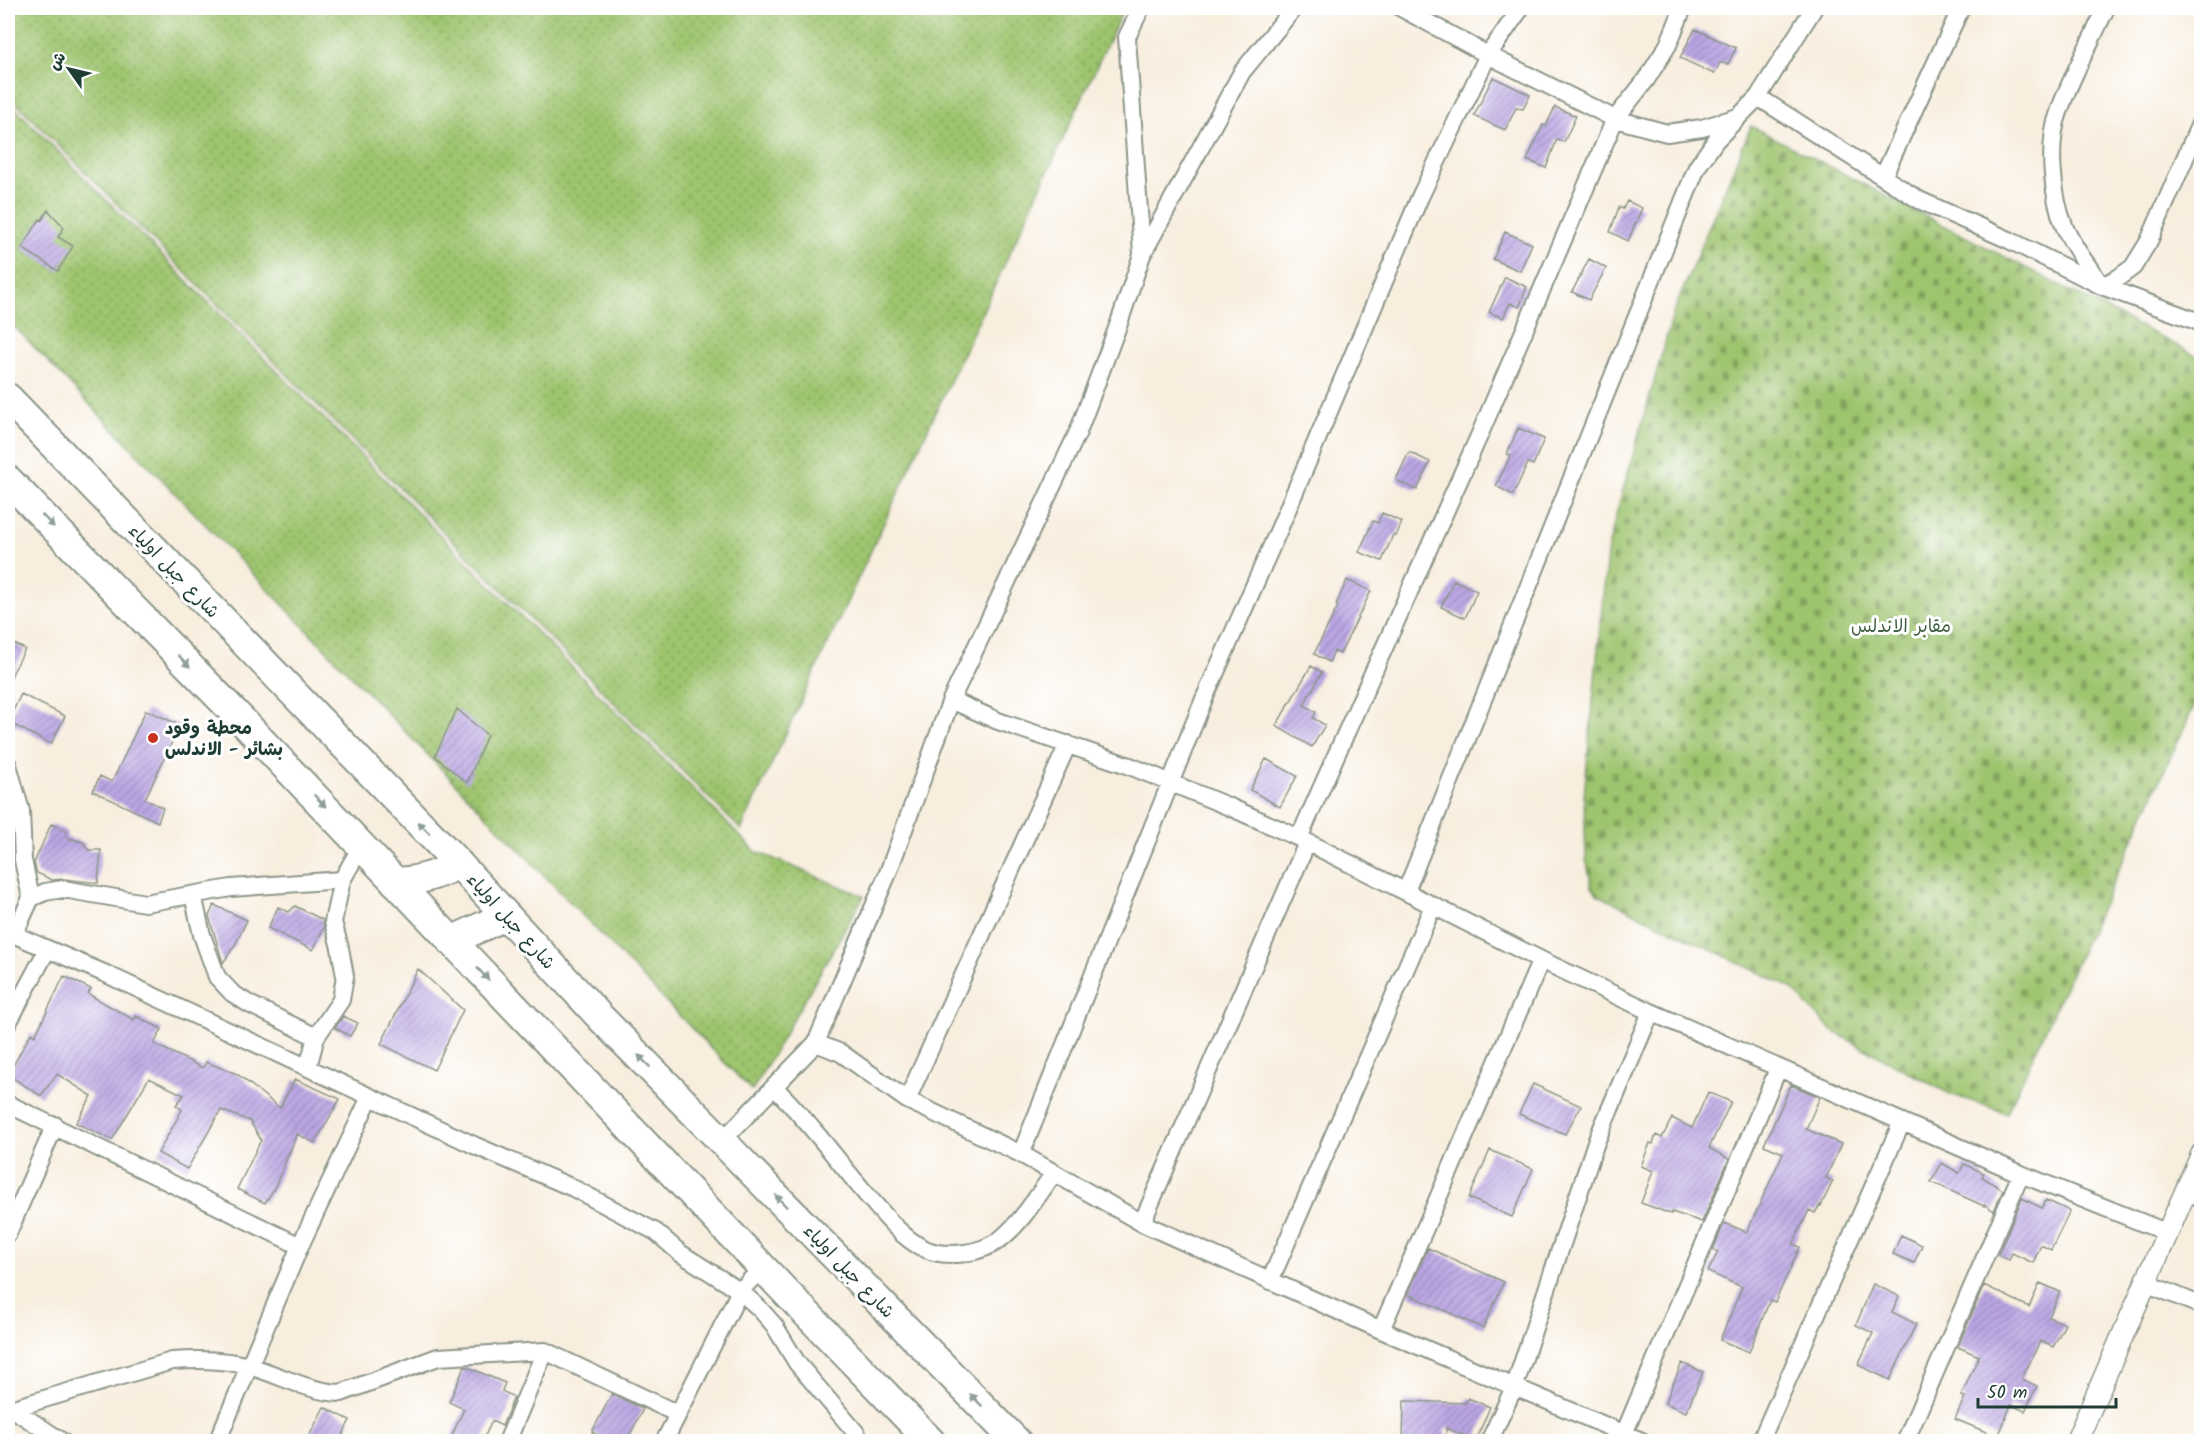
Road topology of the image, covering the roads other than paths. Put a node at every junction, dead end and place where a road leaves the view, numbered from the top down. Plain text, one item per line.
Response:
1 (1141, 8) edge
2 (1294, 8) edge
3 (1403, 8) edge
4 (1521, 8) edge
5 (1683, 8) edge
6 (1814, 8) edge
7 (1961, 8) edge
8 (2106, 8) edge
9 (1488, 55) junction
10 (1758, 97) junction
11 (1742, 115) junction
12 (1615, 119) junction
13 (2202, 119) edge
14 (1883, 177) junction
15 (1142, 255) junction
16 (2102, 286) junction
17 (2202, 323) edge
18 (8, 398) edge
19 (8, 480) edge
20 (951, 700) junction
21 (1068, 744) junction
22 (8, 765) edge
23 (1170, 781) junction
24 (1303, 841) junction
25 (362, 845) junction
26 (459, 864) junction
27 (342, 880) junction
28 (395, 882) junction
29 (1406, 891) junction
30 (193, 895) junction
31 (31, 898) junction
32 (1433, 906) junction
33 (505, 916) junction
34 (10, 934) edge
35 (451, 940) junction
36 (47, 950) junction
37 (1541, 960) junction
38 (1651, 1012) junction
39 (8, 1023) edge
40 (316, 1037) junction
41 (816, 1043) junction
42 (308, 1066) junction
43 (1778, 1069) junction
44 (774, 1087) junction
45 (370, 1097) junction
46 (907, 1100) junction
47 (8, 1104) edge
48 (1902, 1122) junction
49 (55, 1125) junction
50 (723, 1140) junction
51 (1021, 1154) junction
52 (2202, 1154) edge
53 (1054, 1173) junction
54 (2021, 1174) junction
55 (2193, 1196) edge
56 (1142, 1223) junction
57 (8, 1233) edge
58 (2168, 1233) junction
59 (300, 1246) junction
60 (764, 1267) junction
61 (1270, 1281) junction
62 (2146, 1282) junction
63 (740, 1291) junction
64 (2202, 1306) edge
65 (1381, 1330) junction
66 (545, 1351) junction
67 (249, 1366) junction
68 (1515, 1385) junction
69 (11, 1407) edge
70 (678, 1414) junction
71 (1622, 1437) edge
72 (63, 1442) edge
73 (217, 1442) edge
74 (507, 1442) edge
75 (664, 1442) edge
76 (858, 1442) edge
77 (932, 1442) edge
78 (1017, 1442) edge
79 (1489, 1442) edge
80 (1644, 1442) edge
81 (1760, 1442) edge
82 (1905, 1442) edge
83 (2076, 1442) edge

1 - 15 street
2 - 15 street
3 - 9 street
4 - 9 street
5 - 12 street
6 - 10 street
7 - 14 street
8 - 16 street
9 - 12 street
9 - 23 street
10 - 11 street
10 - 14 street
11 - 12 street
11 - 29 street
12 - 24 street
13 - 16 street
14 - 16 street
15 - 20 street
16 - 17 street
26 -> 18 highway, شارع جبل اولياء
19 -> 25 highway
20 - 21 street
20 - 41 street
21 - 23 street
21 - 46 street
22 - 31 street
23 - 24 street
23 - 51 street
24 - 29 street
24 - 56 street
25 - 27 street
25 - 28 highway
26 - 28 highway
26 - 33 highway, شارع جبل اولياء
27 - 30 street
27 - 40 street
28 - 35 highway
29 - 32 street
30 - 31 street
30 - 40 street
31 - 34 street
32 - 37 street
32 - 61 street
33 - 35 highway
50 -> 33 highway, شارع جبل اولياء
34 - 36 street
35 -> 60 highway
36 - 39 street
36 - 42 street
37 - 38 street
37 - 65 street
38 - 43 street
38 - 68 street
40 - 42 street
41 - 44 street
41 - 46 street
42 - 45 street
43 - 48 street
43 - 71 street
44 - 50 street
44 - 53 street
45 - 59 street
45 - 63 street
46 - 51 street
47 - 49 street
48 - 54 street
48 - 81 street
49 - 57 street
49 - 59 street
78 -> 50 highway, شارع جبل اولياء
51 - 53 street
52 - 55 street
53 - 56 street
54 - 58 street
54 - 82 street
55 - 58 street
56 - 61 street
58 - 62 street
59 - 67 street
60 - 63 street
60 - 77 highway
61 - 65 street
62 - 64 street
62 - 83 street
63 - 70 street
63 - 76 street
65 - 68 street
66 - 67 street
66 - 70 street
66 - 74 street
67 - 69 street
67 - 73 street
68 - 71 street
68 - 79 street
69 - 72 street
70 - 75 street
71 - 80 street

